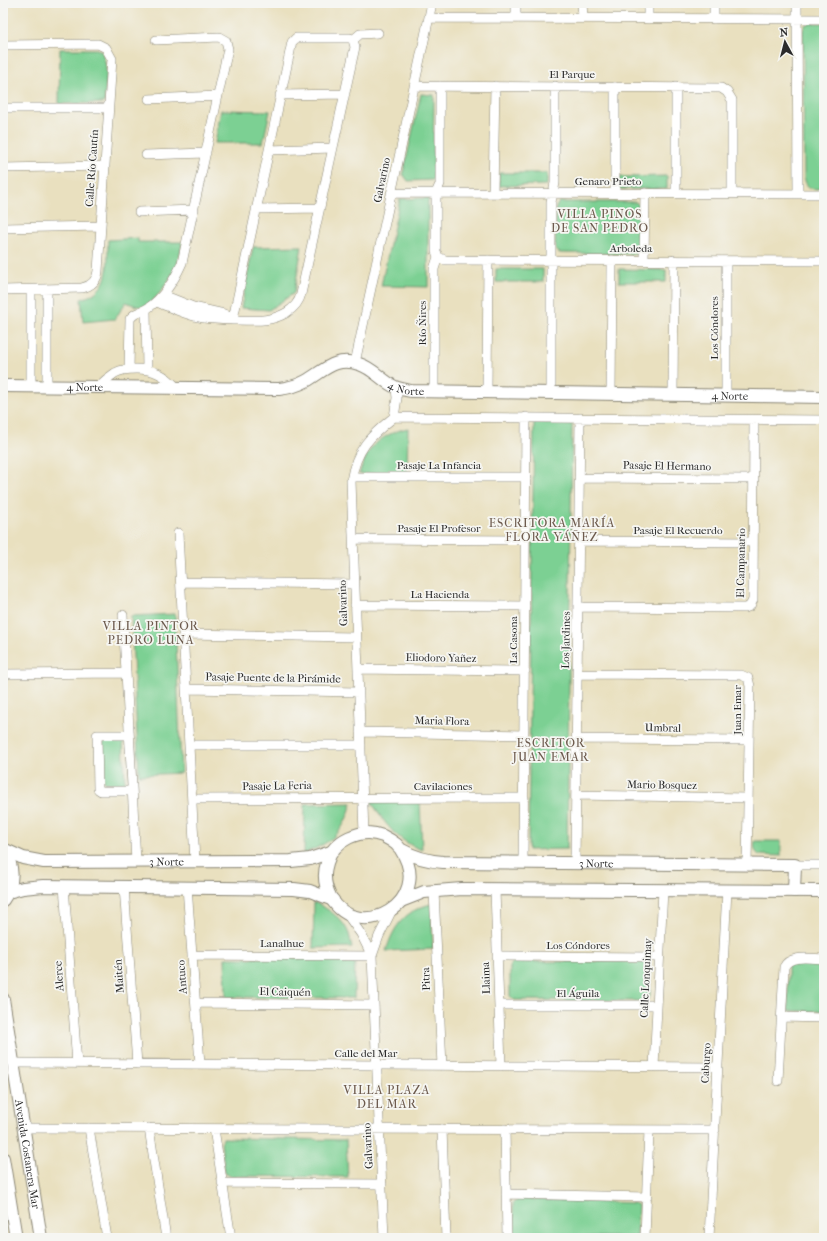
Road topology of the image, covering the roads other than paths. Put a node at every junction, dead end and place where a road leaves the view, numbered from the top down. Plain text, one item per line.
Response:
1 (432, 3) edge
2 (516, 3) edge
3 (582, 3) edge
4 (648, 3) edge
5 (714, 3) edge
6 (797, 3) edge
7 (429, 18) junction
8 (516, 18) junction
9 (582, 18) junction
10 (648, 19) junction
11 (714, 19) junction
12 (797, 19) junction
13 (824, 19) edge
14 (378, 33) dead end
15 (156, 40) dead end
16 (353, 40) junction
17 (3, 45) edge
18 (414, 86) junction
19 (440, 86) junction
20 (495, 86) junction
21 (555, 86) junction
22 (615, 87) junction
23 (676, 87) junction
24 (345, 94) junction
25 (280, 95) junction
26 (218, 96) junction
27 (149, 99) dead end
28 (3, 108) edge
29 (108, 108) junction
30 (333, 148) junction
31 (269, 150) junction
32 (206, 153) junction
33 (146, 155) dead end
34 (104, 166) junction
35 (3, 168) edge
36 (392, 193) junction
37 (436, 193) junction
38 (494, 193) junction
39 (553, 193) junction
40 (615, 193) junction
41 (644, 193) junction
42 (676, 193) junction
43 (732, 193) junction
44 (798, 194) junction
45 (824, 194) edge
46 (320, 208) junction
47 (256, 209) junction
48 (194, 210) junction
49 (139, 212) dead end
50 (100, 226) junction
51 (3, 228) edge
52 (438, 257) junction
53 (488, 260) junction
54 (551, 260) junction
55 (612, 260) junction
56 (644, 260) junction
57 (674, 260) junction
58 (726, 261) junction
59 (824, 261) edge
60 (3, 290) edge
61 (31, 290) junction
62 (47, 290) junction
63 (160, 298) junction
64 (146, 310) junction
65 (233, 319) junction
66 (355, 363) junction
67 (129, 369) junction
68 (146, 369) junction
69 (3, 386) edge
70 (31, 387) junction
71 (47, 387) junction
72 (98, 387) junction
73 (177, 388) junction
74 (396, 388) junction
75 (434, 391) junction
76 (487, 392) junction
77 (551, 393) junction
78 (611, 394) junction
79 (673, 394) junction
80 (726, 395) junction
81 (824, 396) edge
82 (394, 417) junction
83 (526, 417) junction
84 (580, 418) junction
85 (754, 420) junction
86 (824, 420) edge
87 (352, 477) junction
88 (526, 477) junction
89 (579, 478) junction
90 (754, 479) junction
91 (178, 533) dead end
92 (353, 539) junction
93 (526, 540) junction
94 (579, 541) junction
95 (753, 542) junction
96 (181, 582) junction
97 (354, 584) junction
98 (355, 605) junction
99 (525, 606) junction
100 (578, 608) junction
101 (123, 615) dead end
102 (183, 634) junction
103 (356, 637) junction
104 (358, 669) junction
105 (525, 671) junction
106 (126, 673) junction
107 (3, 674) edge
108 (577, 674) junction
109 (186, 689) junction
110 (359, 692) junction
111 (360, 732) junction
112 (129, 735) junction
113 (524, 735) junction
114 (577, 739) junction
115 (749, 740) junction
116 (189, 745) junction
117 (361, 745) junction
118 (132, 791) junction
119 (576, 796) junction
120 (363, 798) junction
121 (524, 798) junction
122 (748, 798) junction
123 (192, 799) junction
124 (364, 833) junction
125 (3, 849) edge
126 (401, 850) junction
127 (331, 852) junction
128 (136, 862) junction
129 (195, 862) junction
130 (524, 863) junction
131 (576, 863) junction
132 (747, 864) junction
133 (794, 865) junction
134 (824, 865) edge
135 (64, 886) junction
136 (124, 887) junction
137 (187, 887) junction
138 (495, 890) junction
139 (663, 890) junction
140 (727, 890) junction
141 (794, 890) junction
142 (434, 891) junction
143 (824, 891) edge
144 (6, 896) edge
145 (333, 900) junction
146 (401, 901) junction
147 (392, 910) junction
148 (346, 912) junction
149 (192, 955) junction
150 (372, 956) junction
151 (497, 956) junction
152 (659, 957) junction
153 (824, 959) edge
154 (3, 999) edge
155 (196, 1003) junction
156 (374, 1005) junction
157 (499, 1005) junction
158 (657, 1005) junction
159 (781, 1017) junction
160 (824, 1018) edge
161 (13, 1063) junction
162 (78, 1064) junction
163 (137, 1064) junction
164 (200, 1064) junction
165 (376, 1065) junction
166 (442, 1066) junction
167 (502, 1066) junction
168 (654, 1067) junction
169 (718, 1067) junction
170 (778, 1081) dead end
171 (23, 1128) junction
172 (89, 1128) junction
173 (149, 1128) junction
174 (214, 1128) junction
175 (379, 1129) junction
176 (442, 1129) junction
177 (505, 1129) junction
178 (649, 1130) junction
179 (715, 1130) junction
180 (3, 1158) edge
181 (222, 1183) junction
182 (382, 1184) junction
183 (506, 1194) junction
184 (647, 1197) junction
185 (16, 1238) edge
186 (41, 1238) edge
187 (107, 1238) edge
188 (166, 1238) edge
189 (231, 1238) edge
190 (384, 1238) edge
191 (446, 1238) edge
192 (507, 1238) edge
193 (645, 1238) edge
194 (709, 1238) edge

1 - 7 street, Galvarino
2 - 8 street
3 - 9 street
4 - 10 street
5 - 11 street
6 - 12 street
7 - 8 street
7 - 18 street, Galvarino
8 - 9 street
9 - 10 street
10 - 11 street
11 - 12 street
12 - 13 street
12 - 44 street
14 - 16 street
15 - 26 street
16 - 24 street
16 - 25 street
17 - 29 street, Calle Río Cautín
18 - 19 street, El Parque
18 - 36 street, Galvarino
19 - 20 street, El Parque
19 - 37 street, Río Ñires
20 - 21 street, El Parque
20 - 38 street
21 - 22 street, El Parque
21 - 39 street
22 - 23 street, El Parque
22 - 40 street
23 - 42 street
23 - 43 street, El Parque
24 - 25 street
24 - 30 street
25 - 31 street
26 - 27 street
26 - 32 street
28 - 29 street
29 - 34 street, Calle Río Cautín
30 - 31 street
30 - 46 street
31 - 47 street
32 - 33 street
32 - 48 street
34 - 35 street
34 - 50 street, Calle Río Cautín
36 - 37 street, Genaro Prieto
36 - 66 street, Galvarino
37 - 38 street, Genaro Prieto
37 - 52 street, Río Ñires
38 - 39 street, Genaro Prieto
39 - 40 street, Genaro Prieto
39 - 54 street
40 - 41 street, Genaro Prieto
41 - 42 street, Genaro Prieto
41 - 56 street
42 - 43 street, Genaro Prieto
43 - 44 street, Genaro Prieto
44 - 45 street, Genaro Prieto
46 - 47 street
46 - 65 street
47 - 65 street
48 - 49 street
48 - 63 street
50 - 51 street
50 - 62 street, Calle Río Cautín
52 - 53 street, Arboleda
52 - 75 street, Río Ñires
53 - 54 street, Arboleda
53 - 76 street
54 - 55 street, Arboleda
54 - 77 street
55 - 56 street, Arboleda
55 - 78 street
56 - 57 street, Arboleda
57 - 58 street, Arboleda
57 - 79 street
58 - 59 street, Arboleda
58 - 80 street, Los Cóndores
60 - 61 street
61 - 62 street
61 - 70 street
62 - 71 street
63 - 64 street
63 - 65 street
64 - 67 street
64 - 68 street
66 - 73 street, 4 Norte
66 - 74 street, 4 Norte
67 - 68 street
67 - 72 street
68 - 73 street
69 - 70 street, 4 Norte
70 - 71 street, 4 Norte
71 - 72 street, 4 Norte
72 - 73 street, 4 Norte
74 - 75 street, 4 Norte
74 - 82 street
75 - 76 street, 4 Norte
76 - 77 street, 4 Norte
77 - 78 street, 4 Norte
78 - 79 street, 4 Norte
79 - 80 street, 4 Norte
80 - 81 street, 4 Norte
82 - 83 street
82 - 87 street, Galvarino
83 - 84 street
83 - 88 street, La Casona
84 - 85 street
84 - 89 street, Los Jardines
85 - 86 street
85 - 90 street, El Campanario
87 - 88 street, Pasaje La Infancia
87 - 92 street, Galvarino
88 - 93 street, La Casona
89 - 90 street, Pasaje El Hermano
89 - 94 street, Los Jardines
90 - 95 street, El Campanario
91 - 96 street
92 - 93 street, Pasaje El Profesor
92 - 97 street, Galvarino
93 - 99 street, La Casona
94 - 95 street, Pasaje El Recuerdo
94 - 100 street, Los Jardines
95 - 100 street, El Campanario
96 - 97 street
96 - 102 street
97 - 98 street, Galvarino
98 - 99 street, La Hacienda
98 - 103 street, Galvarino
99 - 105 street, La Casona
100 - 108 street, Los Jardines
101 - 106 street
102 - 103 street
102 - 109 street
103 - 104 street, Galvarino
104 - 105 street, Eliodoro Yañez
104 - 110 street, Galvarino
105 - 113 street, La Casona
106 - 107 street
106 - 112 street
108 - 114 street, Los Jardines
108 - 115 street, Juan Emar
109 - 110 street, Pasaje Puente de la Pirámide
109 - 116 street
110 - 111 street, Galvarino
111 - 113 street, Maria Flora
111 - 117 street, Galvarino
112 - 118 street
112 - 118 street
113 - 121 street, La Casona
114 - 115 street, Umbral
114 - 119 street, Los Jardines
115 - 122 street, Juan Emar
116 - 117 street
116 - 123 street
117 - 120 street, Galvarino
118 - 128 street
119 - 122 street, Mario Bosquez
119 - 131 street, Los Jardines
120 - 121 street, Cavilaciones
120 - 123 street, Pasaje La Feria
120 - 124 street, Galvarino
121 - 130 street, La Casona
122 - 132 street, Juan Emar
123 - 129 street
124 - 126 street
124 - 127 street
125 - 128 street, 3 Norte
125 - 144 street
126 - 130 street, 3 Norte
126 - 146 street
127 - 129 street, 3 Norte
127 - 145 street
128 - 129 street, 3 Norte
130 - 131 street, 3 Norte
131 - 132 street, 3 Norte
132 - 133 street, 3 Norte
133 - 134 street, 3 Norte
133 - 141 street
135 - 136 street
135 - 144 street
135 - 162 street, Alerce
136 - 137 street
136 - 163 street, Maitén
137 - 145 street
137 - 149 street, Antuco
138 - 139 street
138 - 142 street
138 - 151 street, Llaima
139 - 140 street
139 - 152 street, Calle Lonquimay
140 - 141 street
140 - 169 street, Caburgo
141 - 143 street
142 - 146 street
142 - 166 street, Pitra
145 - 148 street
146 - 147 street
147 - 148 street
147 - 150 street, Galvarino
148 - 150 street, Galvarino
149 - 150 street, Lanalhue
149 - 155 street, Antuco
150 - 156 street, Galvarino
151 - 152 street, Los Cóndores
151 - 157 street, Llaima
152 - 158 street, Calle Lonquimay
153 - 159 street
154 - 161 street, Avenida Costanera Mar
155 - 156 street, El Caiquén
155 - 164 street, Antuco
156 - 165 street, Galvarino
157 - 158 street, El Águila
157 - 167 street, Llaima
158 - 168 street, Calle Lonquimay
159 - 160 street
159 - 170 street
161 - 162 street, Calle del Mar
161 - 171 street, Avenida Costanera Mar
162 - 163 street, Calle del Mar
163 - 164 street, Calle del Mar
164 - 165 street, Calle del Mar
165 - 166 street, Calle del Mar
165 - 175 street, Galvarino
166 - 167 street, Calle del Mar
167 - 168 street, Calle del Mar
168 - 169 street, Calle del Mar
169 - 179 street, Caburgo
171 - 172 street
171 - 186 street, Avenida Costanera Mar
172 - 173 street
172 - 187 street
173 - 174 street
173 - 188 street
174 - 175 street
174 - 181 street
175 - 176 street
175 - 182 street, Galvarino
176 - 177 street
176 - 191 street
177 - 178 street
177 - 183 street
178 - 179 street
178 - 184 street
179 - 194 street, Caburgo
180 - 185 street
181 - 182 street
181 - 189 street
182 - 190 street, Galvarino
183 - 184 street
183 - 192 street
184 - 193 street

